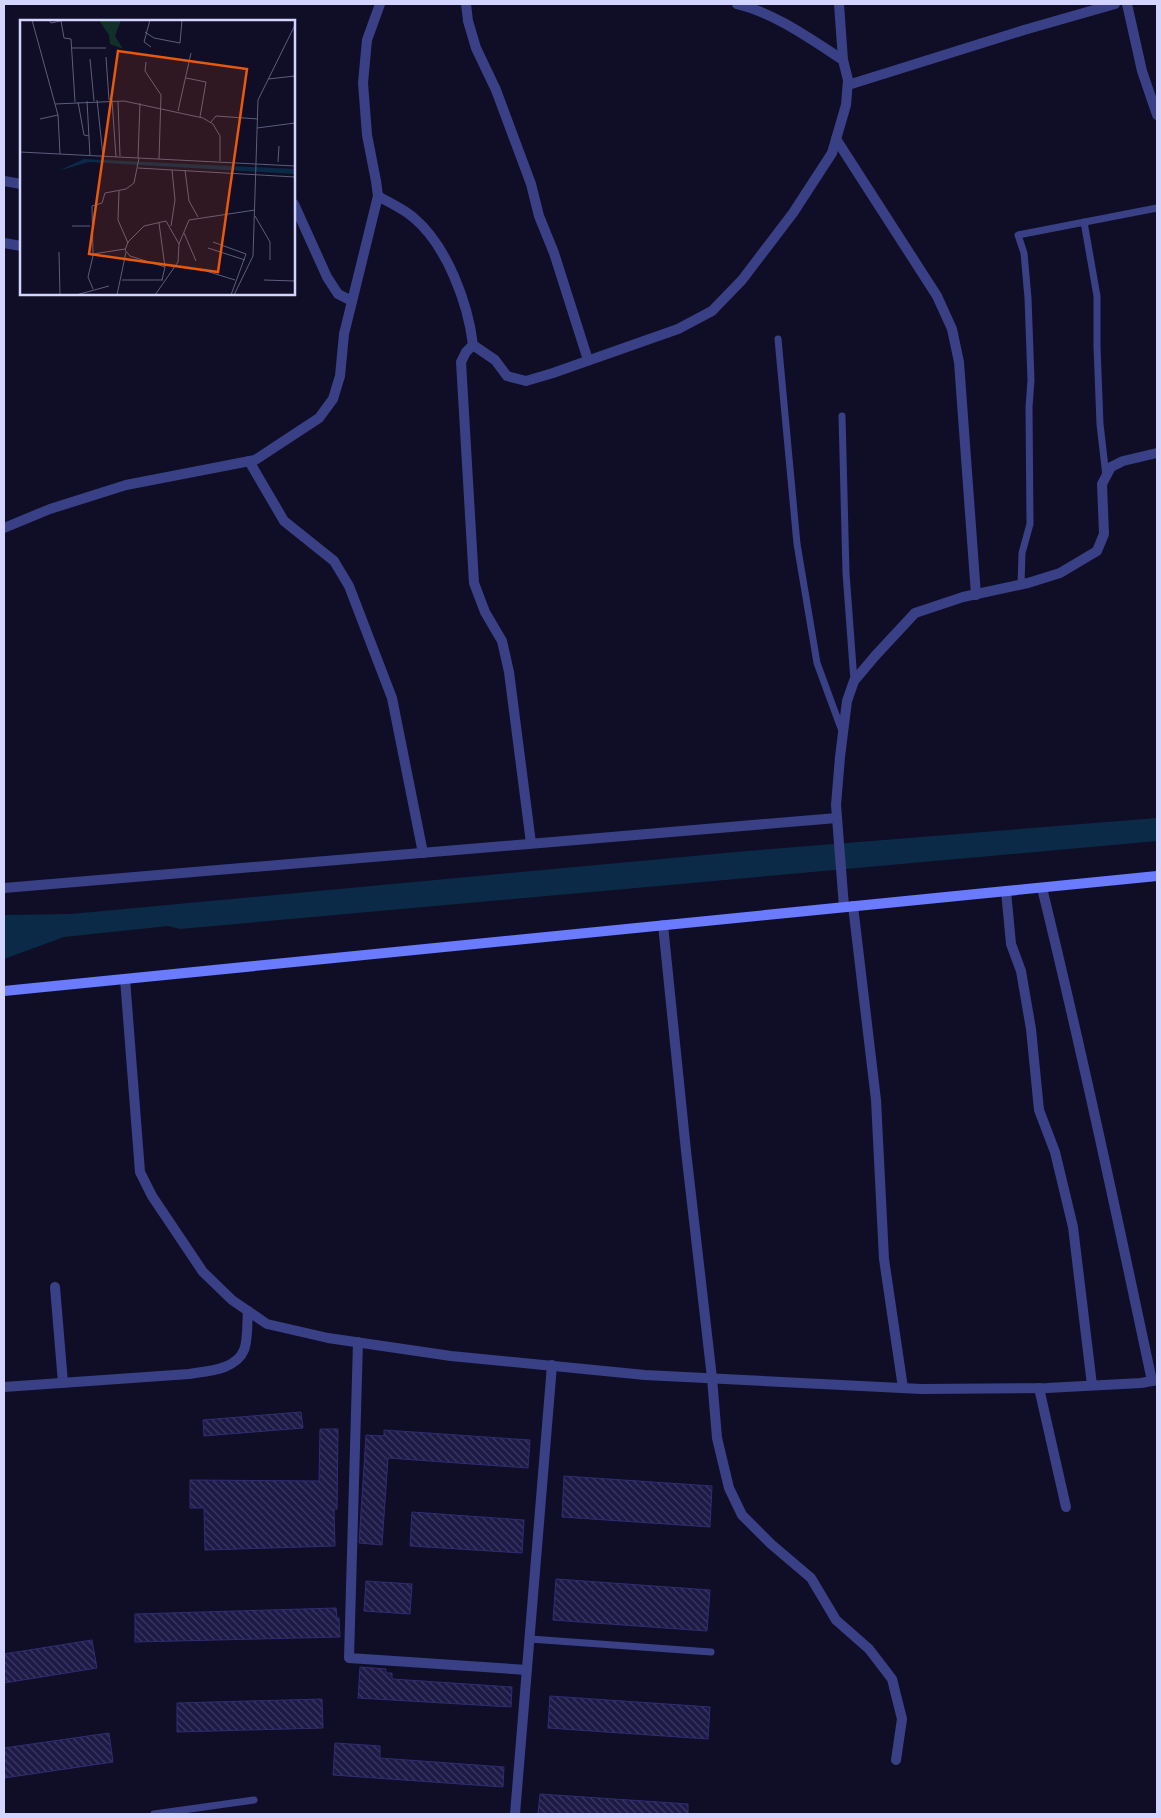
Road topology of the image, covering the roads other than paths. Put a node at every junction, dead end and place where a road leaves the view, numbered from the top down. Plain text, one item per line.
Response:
1 (380, 4) edge
2 (466, 4) edge
3 (737, 4) edge
4 (839, 4) edge
5 (1115, 4) edge
6 (1127, 4) edge
7 (843, 60) junction
8 (848, 85) junction
9 (1157, 116) edge
10 (836, 139) junction
11 (4, 181) edge
12 (20, 184) edge
13 (378, 196) junction
14 (295, 206) edge
15 (1157, 208) edge
16 (1084, 222) junction
17 (4, 243) edge
18 (20, 246) edge
19 (352, 301) junction
20 (778, 339) dead end
21 (473, 345) junction
22 (588, 360) junction
23 (842, 416) dead end
24 (1157, 454) edge
25 (249, 461) junction
26 (1106, 477) junction
27 (4, 528) edge
28 (1021, 585) junction
29 (976, 594) junction
30 (854, 681) junction
31 (843, 733) junction
32 (837, 818) junction
33 (531, 843) junction
34 (423, 852) junction
35 (1157, 876) edge
36 (4, 888) edge
37 (1042, 888) junction
38 (1006, 891) junction
39 (849, 907) junction
40 (663, 925) junction
41 (125, 979) junction
42 (4, 991) edge
43 (55, 1287) dead end
44 (248, 1311) junction
45 (358, 1342) junction
46 (552, 1366) junction
47 (712, 1378) junction
48 (1154, 1381) edge
49 (63, 1383) junction
50 (1092, 1385) junction
51 (4, 1387) edge
52 (903, 1388) junction
53 (1039, 1388) junction
54 (1066, 1507) dead end
55 (530, 1639) junction
56 (711, 1652) dead end
57 (527, 1670) junction
58 (896, 1760) dead end
59 (254, 1800) dead end
60 (154, 1814) edge
61 (516, 1814) edge

1 - 13 street
2 - 22 street
3 - 7 street
4 - 7 street
5 - 8 street
6 - 9 street
7 - 8 street
8 - 10 street
10 - 22 street
10 - 29 street
11 - 12 street
13 - 19 street
13 - 21 street
14 - 19 street
15 - 16 lane
16 - 26 lane
16 - 28 lane
17 - 18 street
19 - 25 street
20 - 31 lane
21 - 22 street
21 - 33 street
23 - 30 lane
24 - 26 street
25 - 27 street
25 - 34 street
26 - 28 street
28 - 29 street
29 - 30 street
30 - 31 street
31 - 32 street
32 - 33 street
32 - 39 street
33 - 34 street
34 - 36 street
35 - 37 main road
37 - 38 main road
37 - 48 street
38 - 39 main road
38 - 50 street
39 - 40 main road
39 - 52 street
40 - 41 main road
40 - 47 street
41 - 42 main road
41 - 44 street
43 - 49 street
44 - 45 street
44 - 49 street
45 - 46 street
45 - 57 street
46 - 47 street
46 - 55 street
47 - 52 street
47 - 58 street
48 - 50 street
49 - 51 street
50 - 53 street
52 - 53 street
53 - 54 street
55 - 56 lane
55 - 57 street
57 - 61 street
59 - 60 lane

